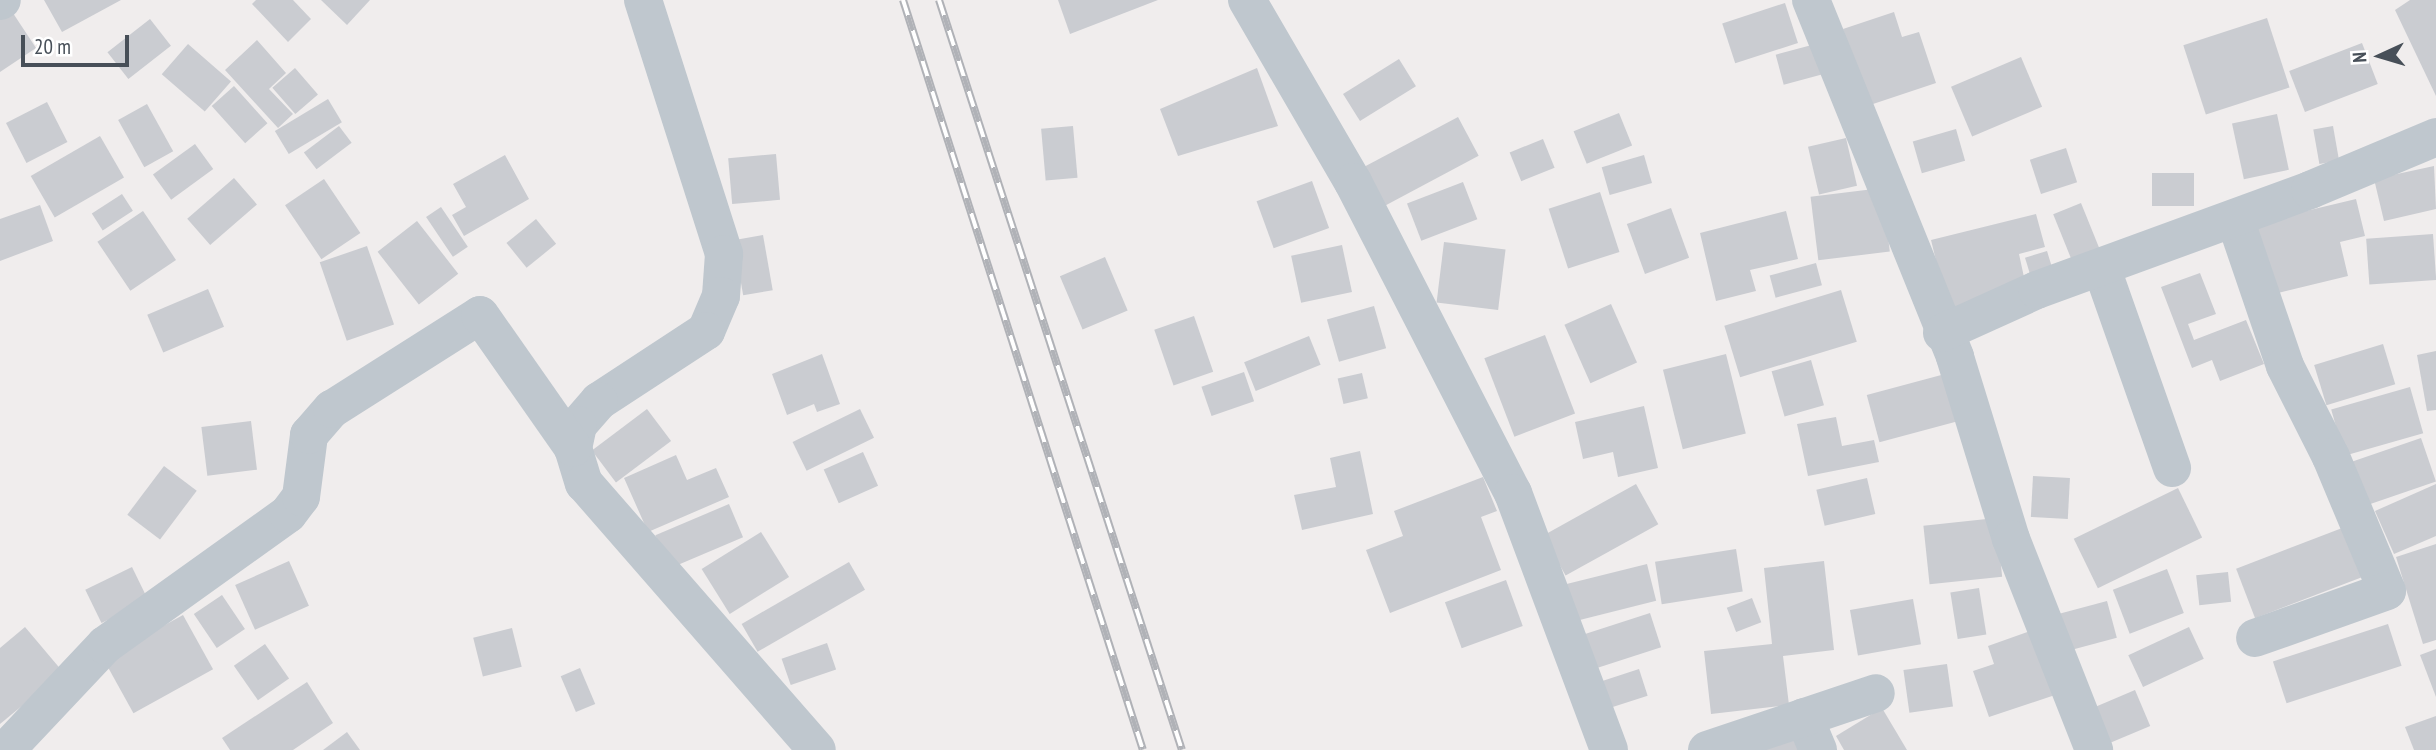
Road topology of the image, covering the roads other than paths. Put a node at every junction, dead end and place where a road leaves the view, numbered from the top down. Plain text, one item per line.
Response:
1 (643, 0) edge
2 (1247, 0) edge
3 (1824, 4) edge
4 (2436, 137) edge
5 (2235, 219) junction
6 (2102, 269) junction
7 (1942, 332) junction
8 (573, 448) junction
9 (2172, 468) dead end
10 (2255, 638) dead end
11 (1876, 693) dead end
12 (1811, 734) edge
13 (6, 750) edge
14 (817, 750) edge
15 (1609, 750) edge
16 (1707, 750) edge
17 (2094, 750) edge

1 - 8 street
2 - 15 street
3 - 7 street
4 - 5 street
5 - 6 street
5 - 10 street
6 - 7 street
6 - 9 street
7 - 17 street
8 - 13 street
8 - 14 street
11 - 12 street
12 - 16 street

